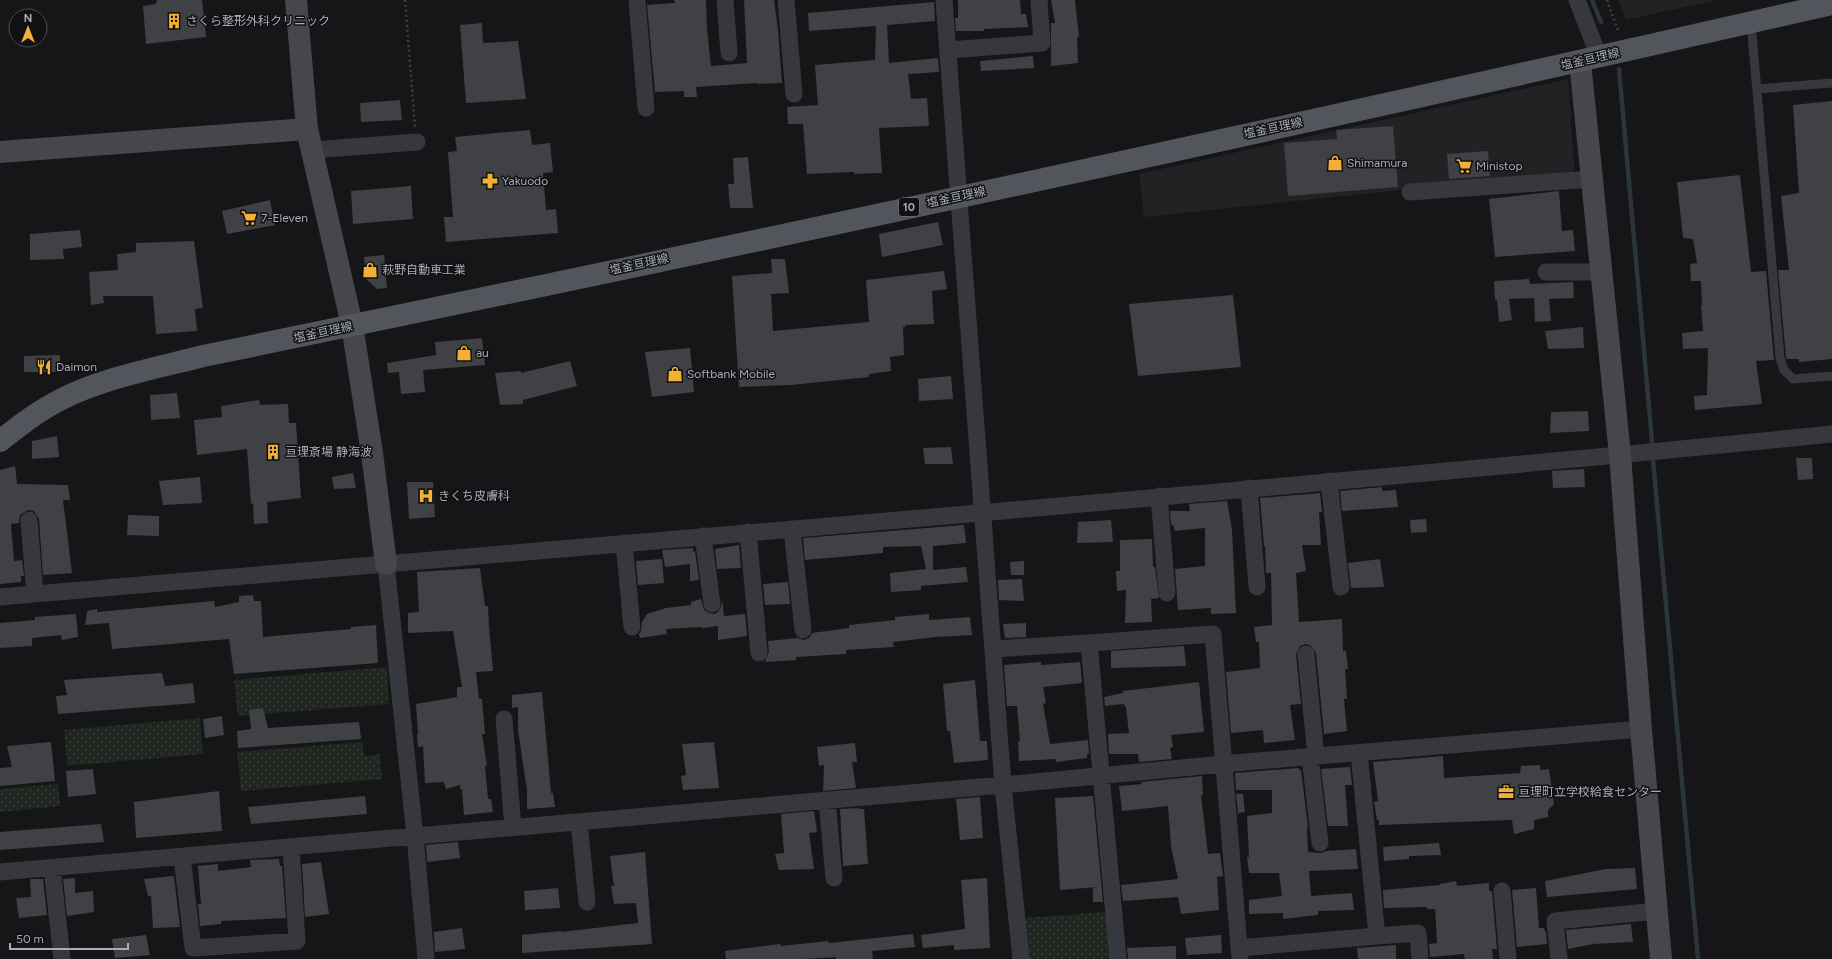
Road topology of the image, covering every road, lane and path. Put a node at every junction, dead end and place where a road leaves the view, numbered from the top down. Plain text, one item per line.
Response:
1 (296, 0) edge
2 (405, 0) edge
3 (637, 0) edge
4 (725, 0) edge
5 (786, 0) edge
6 (944, 0) edge
7 (1039, 0) edge
8 (1577, 0) edge
9 (1607, 0) edge
10 (1832, 4) edge
11 (1751, 22) junction
12 (948, 50) junction
13 (1626, 51) junction
14 (729, 54) dead end
15 (1589, 60) junction
16 (1832, 82) edge
17 (1757, 89) junction
18 (794, 94) dead end
19 (646, 108) dead end
20 (307, 129) junction
21 (417, 142) joint
22 (312, 150) junction
23 (0, 152) edge
24 (1592, 179) junction
25 (1410, 192) dead end
26 (960, 197) junction
27 (1546, 272) dead end
28 (1601, 272) junction
29 (352, 326) junction
30 (1832, 376) edge
31 (1832, 434) edge
32 (0, 441) edge
33 (1620, 455) junction
34 (1329, 481) junction
35 (1249, 488) junction
36 (1159, 496) junction
37 (983, 512) junction
38 (28, 520) dead end
39 (792, 528) junction
40 (748, 532) junction
41 (703, 536) junction
42 (624, 543) junction
43 (386, 564) junction
44 (1257, 587) dead end
45 (1341, 587) dead end
46 (1167, 593) dead end
47 (35, 594) junction
48 (0, 597) edge
49 (712, 604) dead end
50 (632, 627) dead end
51 (803, 630) dead end
52 (1089, 643) junction
53 (993, 649) junction
54 (758, 653) dead end
55 (1306, 654) dead end
56 (504, 719) dead end
57 (1641, 730) junction
58 (1359, 753) junction
59 (1313, 757) junction
60 (1223, 764) junction
61 (1100, 776) junction
62 (1003, 785) junction
63 (827, 800) junction
64 (579, 822) junction
65 (513, 827) junction
66 (415, 836) junction
67 (1320, 843) dead end
68 (291, 847) junction
69 (182, 856) junction
70 (52, 868) junction
71 (0, 872) edge
72 (834, 878) dead end
73 (1502, 891) dead end
74 (587, 902) dead end
75 (1657, 911) junction
76 (1377, 936) junction
77 (1240, 953) edge
78 (62, 959) edge
79 (426, 959) edge
80 (1021, 959) edge
81 (1118, 959) edge
82 (1420, 959) edge
83 (1508, 959) edge
84 (1559, 959) edge
85 (1661, 959) edge

1 - 20 street
2 - 21 path
3 - 19 street
4 - 14 street
5 - 18 street
6 - 12 street
7 - 12 street
8 - 15 street
9 - 13 path
10 - 11 main road, 塩釜亘理線 / 10
11 - 13 main road, 塩釜亘理線 / 10
11 - 17 lane
12 - 26 street
13 - 15 main road, 塩釜亘理線 / 10
15 - 24 street
15 - 26 main road, 塩釜亘理線 / 10
16 - 17 lane
17 - 30 lane
20 - 22 street
20 - 23 street
21 - 22 street
22 - 29 street
24 - 25 street
24 - 28 street
26 - 29 main road, 塩釜亘理線 / 10
26 - 37 street
27 - 28 street
28 - 33 street
29 - 32 main road, 塩釜亘理線 / 10
29 - 43 street
31 - 33 street
33 - 34 street
33 - 57 street
34 - 35 street
34 - 45 street
35 - 36 street
35 - 44 street
36 - 37 street
36 - 46 street
37 - 39 street
37 - 53 street
38 - 47 street
39 - 40 street
39 - 51 street
40 - 41 street
40 - 54 street
41 - 42 street
41 - 49 street
42 - 43 street
42 - 50 street
43 - 47 street
43 - 66 street
47 - 48 street
52 - 53 street
52 - 60 street
52 - 61 street
53 - 62 street
55 - 59 street
56 - 65 street
57 - 58 street
57 - 75 street
58 - 59 street
58 - 76 street
59 - 60 street
59 - 67 street
60 - 61 street
60 - 77 street
61 - 62 street
61 - 81 street
62 - 63 street
62 - 80 street
63 - 64 street
63 - 72 street
64 - 65 street
64 - 74 street
65 - 66 street
66 - 68 street
66 - 79 street
68 - 69 street
68 - 69 street
69 - 70 street
70 - 71 street
70 - 78 street
73 - 83 street
75 - 84 street
75 - 85 street
76 - 77 street
76 - 82 street

